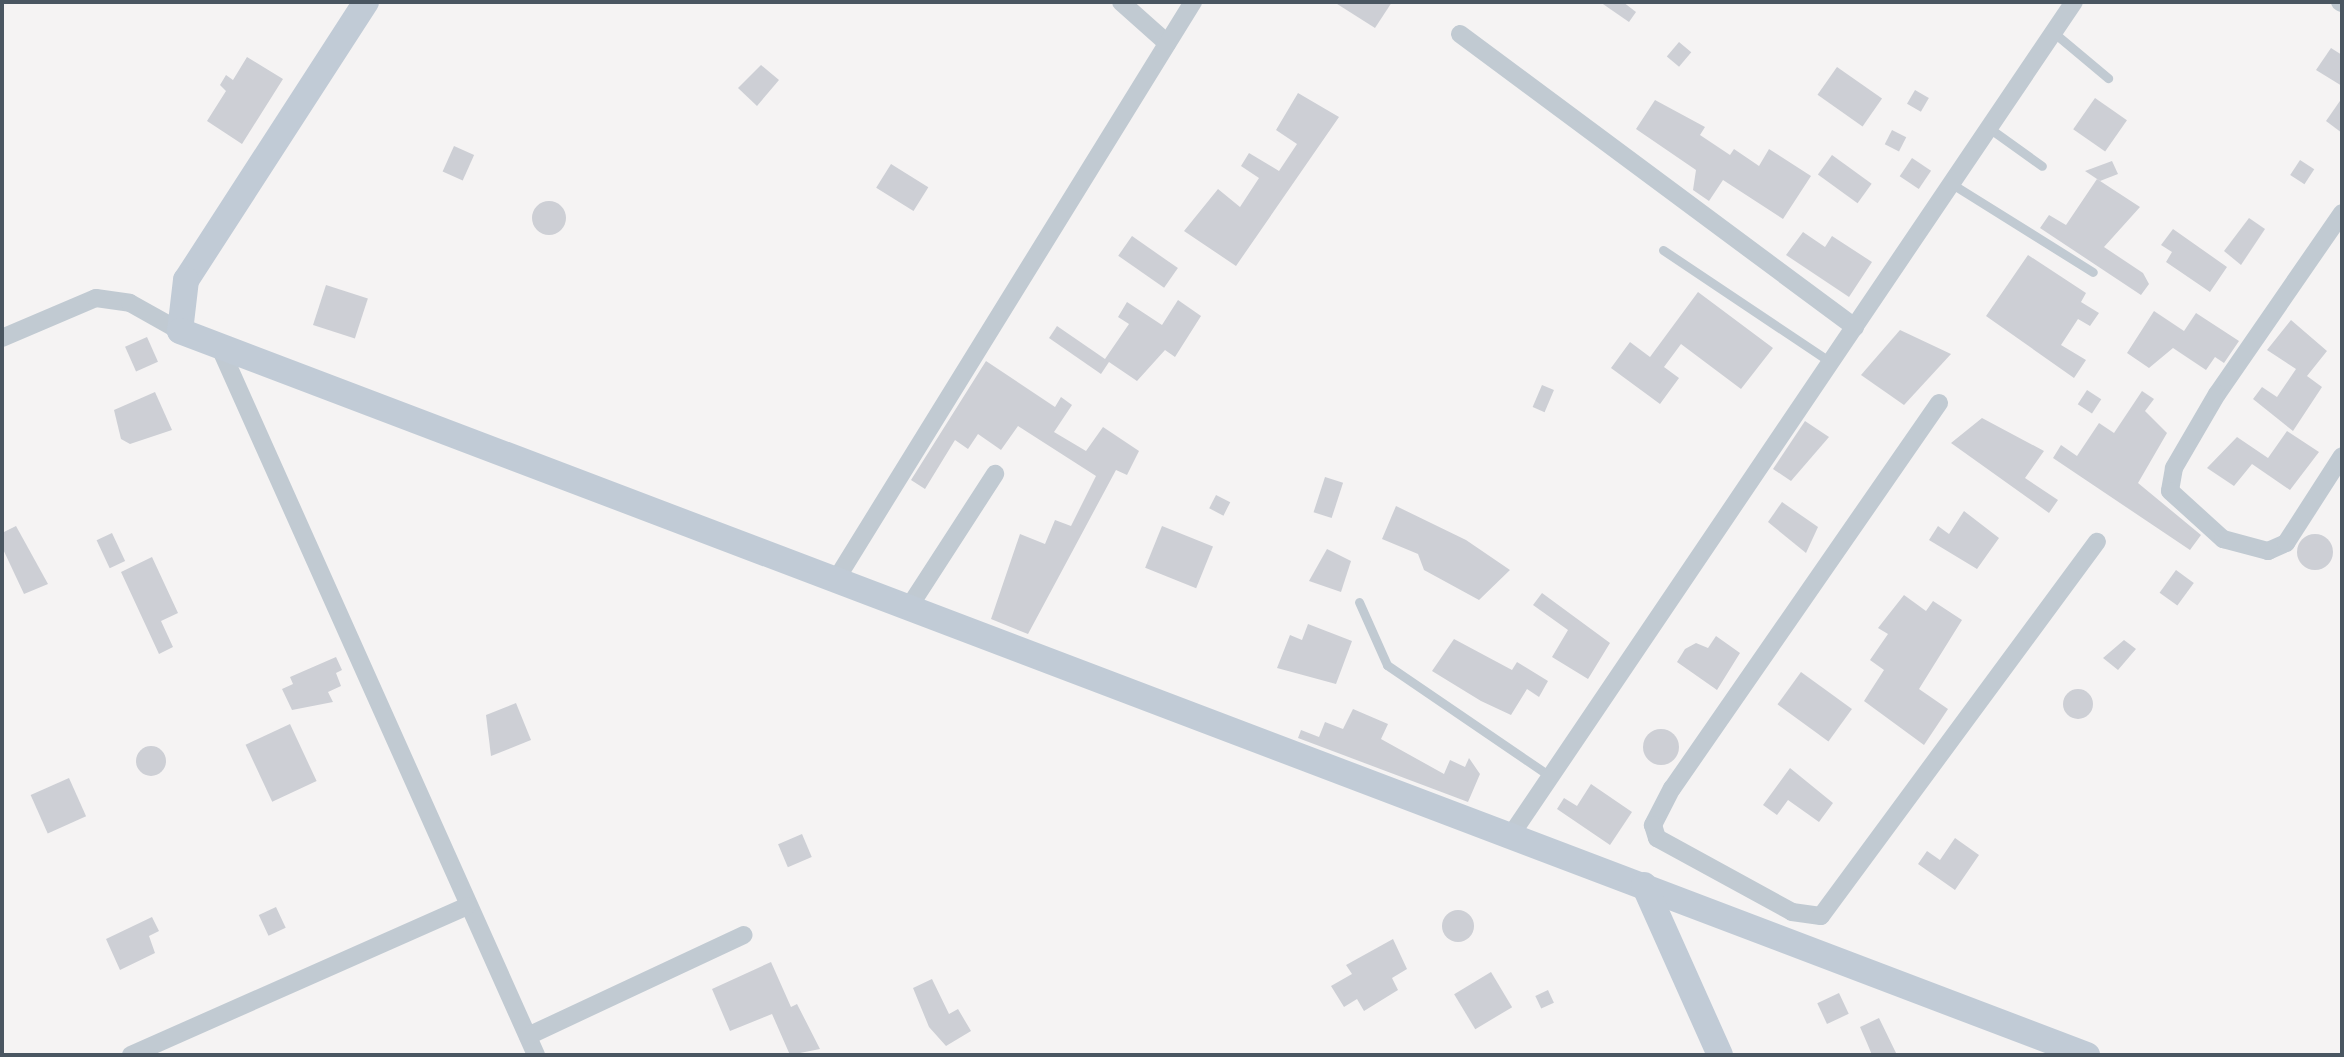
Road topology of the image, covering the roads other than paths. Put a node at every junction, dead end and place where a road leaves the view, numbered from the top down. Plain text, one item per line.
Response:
1 (366, 2) edge
2 (1121, 2) edge
3 (1193, 2) edge
4 (2074, 2) edge
5 (2053, 32) junction
6 (1460, 34) dead end
7 (1167, 43) junction
8 (2108, 78) dead end
9 (1989, 128) junction
10 (2042, 166) dead end
11 (1952, 184) junction
12 (2342, 213) edge
13 (1663, 250) dead end
14 (2093, 272) dead end
15 (1855, 327) junction
16 (180, 331) junction
17 (2, 338) edge
18 (221, 350) junction
19 (1830, 362) junction
20 (1939, 403) dead end
21 (2342, 456) edge
22 (995, 474) dead end
23 (2097, 542) dead end
24 (837, 578) junction
25 (1359, 602) dead end
26 (911, 604) junction
27 (1550, 776) junction
28 (1511, 835) junction
29 (1719, 876) junction
30 (1644, 885) junction
31 (468, 906) junction
32 (1707, 907) junction
33 (744, 935) dead end
34 (528, 1048) edge
35 (131, 1055) edge
36 (1720, 1055) edge
37 (2087, 1055) edge

1 - 16 street
2 - 7 street
3 - 7 street
4 - 5 street
5 - 8 lane
5 - 9 street
6 - 15 street
7 - 24 street
9 - 10 lane
9 - 11 street
11 - 14 lane
11 - 15 street
12 - 21 street
13 - 19 lane
15 - 19 street
16 - 17 street
16 - 18 street
18 - 24 street
18 - 31 street
19 - 27 street
20 - 29 street
22 - 26 street
23 - 29 street
24 - 26 street
25 - 27 lane
26 - 28 street
27 - 28 street
28 - 30 street
29 - 32 street
30 - 32 street
30 - 36 street
31 - 34 street
31 - 35 street
32 - 37 street
33 - 34 street

